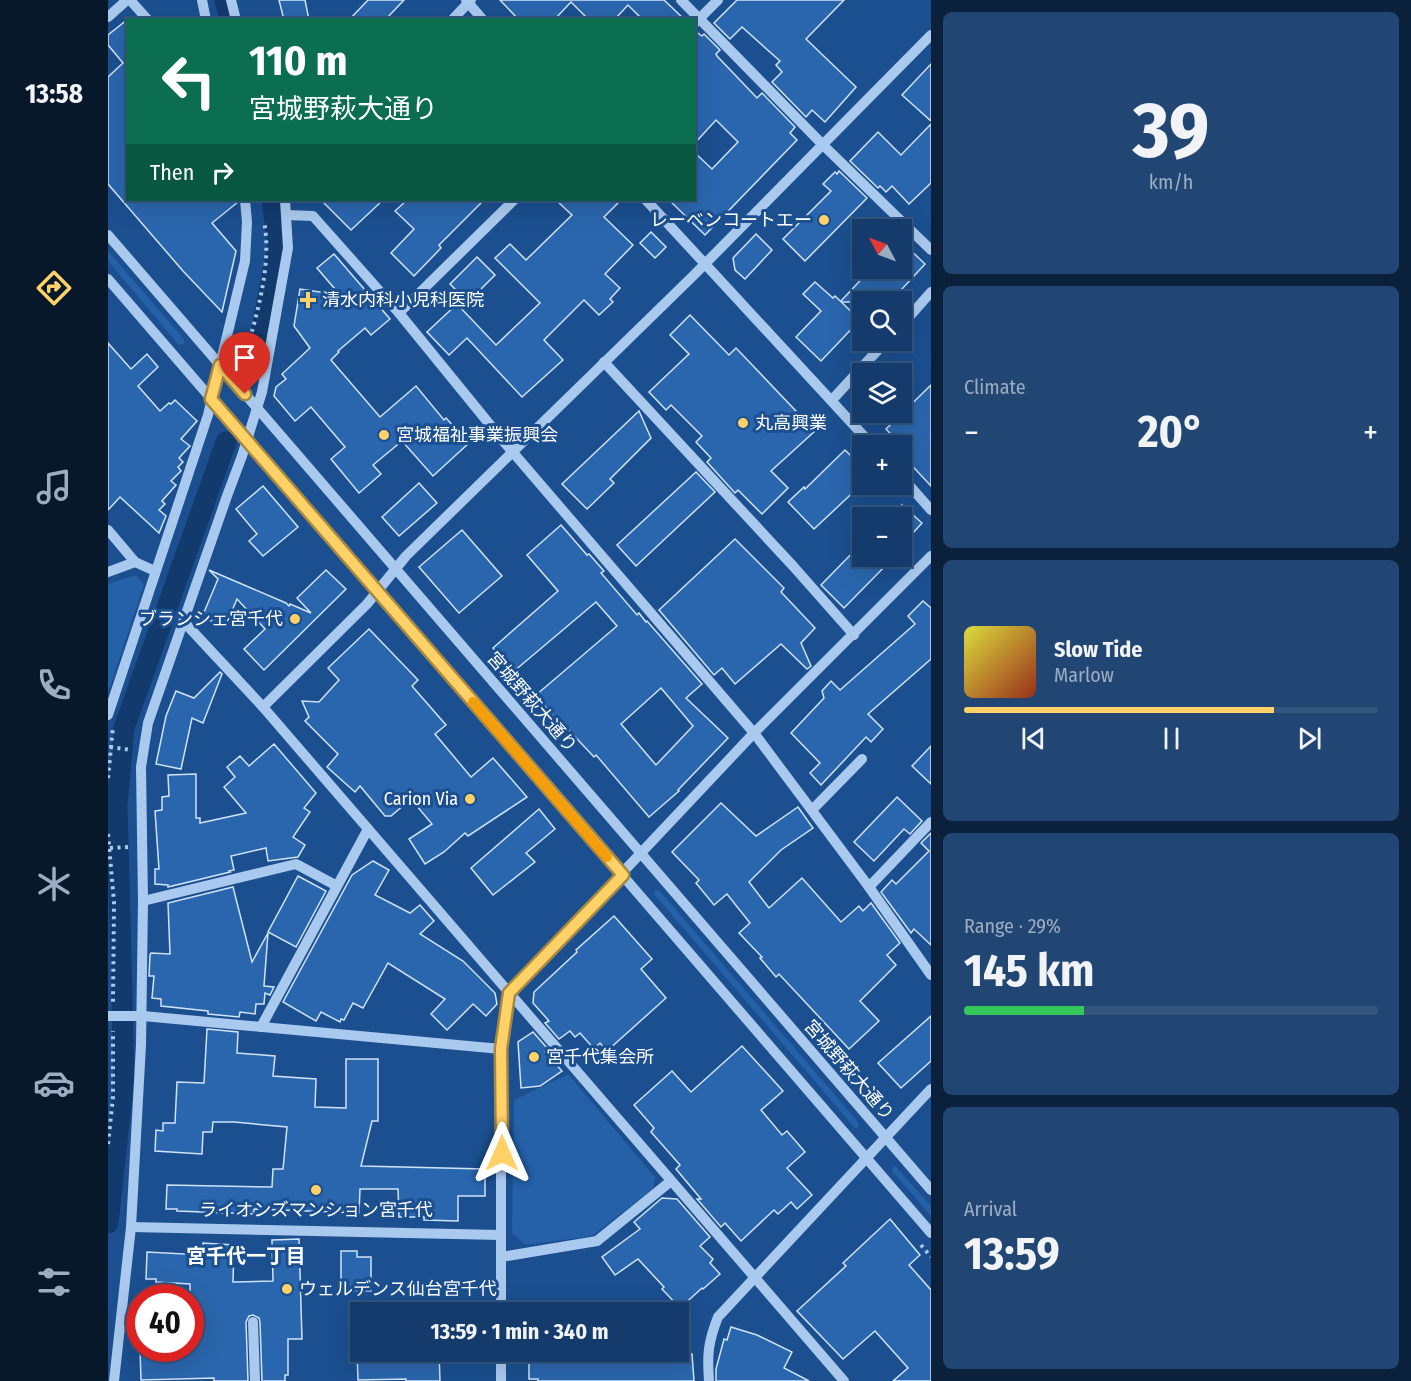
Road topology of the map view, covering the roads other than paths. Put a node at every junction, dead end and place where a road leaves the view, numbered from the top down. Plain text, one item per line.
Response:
1 (129, 0) edge
2 (202, 0) edge
3 (231, 0) edge
4 (681, 0) edge
5 (718, 0) edge
6 (468, 1) edge
7 (108, 17) edge
8 (146, 18) edge
9 (206, 18) edge
10 (236, 18) edge
11 (454, 18) edge
12 (481, 18) edge
13 (695, 18) edge
14 (697, 21) edge
15 (931, 35) edge
16 (823, 146) junction
17 (245, 201) edge
18 (285, 201) edge
19 (647, 201) edge
20 (508, 202) edge
21 (287, 215) junction
22 (108, 236) edge
23 (931, 250) edge
24 (704, 264) junction
25 (108, 279) edge
26 (931, 292) edge
27 (399, 313) junction
28 (912, 313) edge
29 (877, 351) edge
30 (604, 362) junction
31 (220, 365) junction
32 (211, 399) junction
33 (832, 400) junction
34 (257, 408) junction
35 (863, 435) edge
36 (247, 440) junction
37 (514, 452) junction
38 (912, 488) edge
39 (931, 510) edge
40 (108, 530) edge
41 (931, 556) edge
42 (135, 562) junction
43 (396, 568) junction
44 (155, 571) junction
45 (108, 572) edge
46 (378, 591) junction
47 (184, 622) junction
48 (854, 635) junction
49 (263, 707) junction
50 (108, 716) edge
51 (754, 733) junction
52 (862, 759) dead end
53 (812, 810) junction
54 (931, 822) edge
55 (368, 829) junction
56 (642, 855) junction
57 (623, 875) junction
58 (337, 886) junction
59 (868, 887) junction
60 (143, 900) junction
61 (931, 975) edge
62 (509, 993) junction
63 (112, 1016) edge
64 (143, 1016) junction
65 (261, 1027) junction
66 (501, 1049) junction
67 (931, 1089) edge
68 (886, 1137) junction
69 (866, 1158) junction
70 (671, 1181) junction
71 (931, 1190) edge
72 (131, 1227) junction
73 (931, 1233) edge
74 (501, 1235) junction
75 (501, 1257) junction
76 (754, 1278) junction
77 (501, 1302) edge
78 (253, 1322) dead end
79 (501, 1362) edge
80 (114, 1381) edge
81 (255, 1381) edge
82 (501, 1381) edge
83 (709, 1381) edge
84 (844, 1381) edge

1 - 7 street
1 - 8 street
2 - 9 street
3 - 10 street
4 - 13 street
5 - 14 street
6 - 11 street
6 - 12 street
14 - 16 street
15 - 16 street
16 - 23 street
16 - 24 street
17 - 31 street
18 - 21 street
19 - 24 street
20 - 27 street
21 - 27 street
21 - 34 street
22 - 31 street, 宮城野萩大通り
24 - 30 street
24 - 33 street
25 - 32 street
26 - 28 street
27 - 37 street
29 - 33 street
30 - 37 street
30 - 48 street
31 - 32 street
31 - 34 street, 宮城野萩大通り
32 - 36 street
32 - 44 street
33 - 35 street
34 - 36 street
34 - 43 street, 宮城野萩大通り
36 - 46 street
36 - 47 street
37 - 43 street
37 - 51 street
38 - 39 street
40 - 42 street
41 - 48 street
42 - 44 street
42 - 45 street
43 - 46 street
43 - 56 street, 宮城野萩大通り
44 - 50 street
46 - 49 street
46 - 57 street
47 - 49 street
47 - 60 street
48 - 51 street
49 - 55 street
51 - 53 street
51 - 56 street
52 - 53 street
53 - 59 street
54 - 59 street
55 - 58 street
55 - 62 street
56 - 57 street
56 - 68 street, 宮城野萩大通り
57 - 62 street
57 - 69 street
58 - 60 street
58 - 65 street
59 - 61 street
60 - 64 street
62 - 66 street
62 - 70 street
63 - 64 street
64 - 65 street
64 - 72 street
65 - 66 street
66 - 74 street
67 - 68 street
68 - 69 street
68 - 71 street, 宮城野萩大通り
69 - 73 street
69 - 76 street
70 - 75 street
70 - 76 street
72 - 74 street
72 - 80 street
74 - 75 street
75 - 77 street
76 - 83 street
76 - 84 street
78 - 81 street
79 - 82 street

